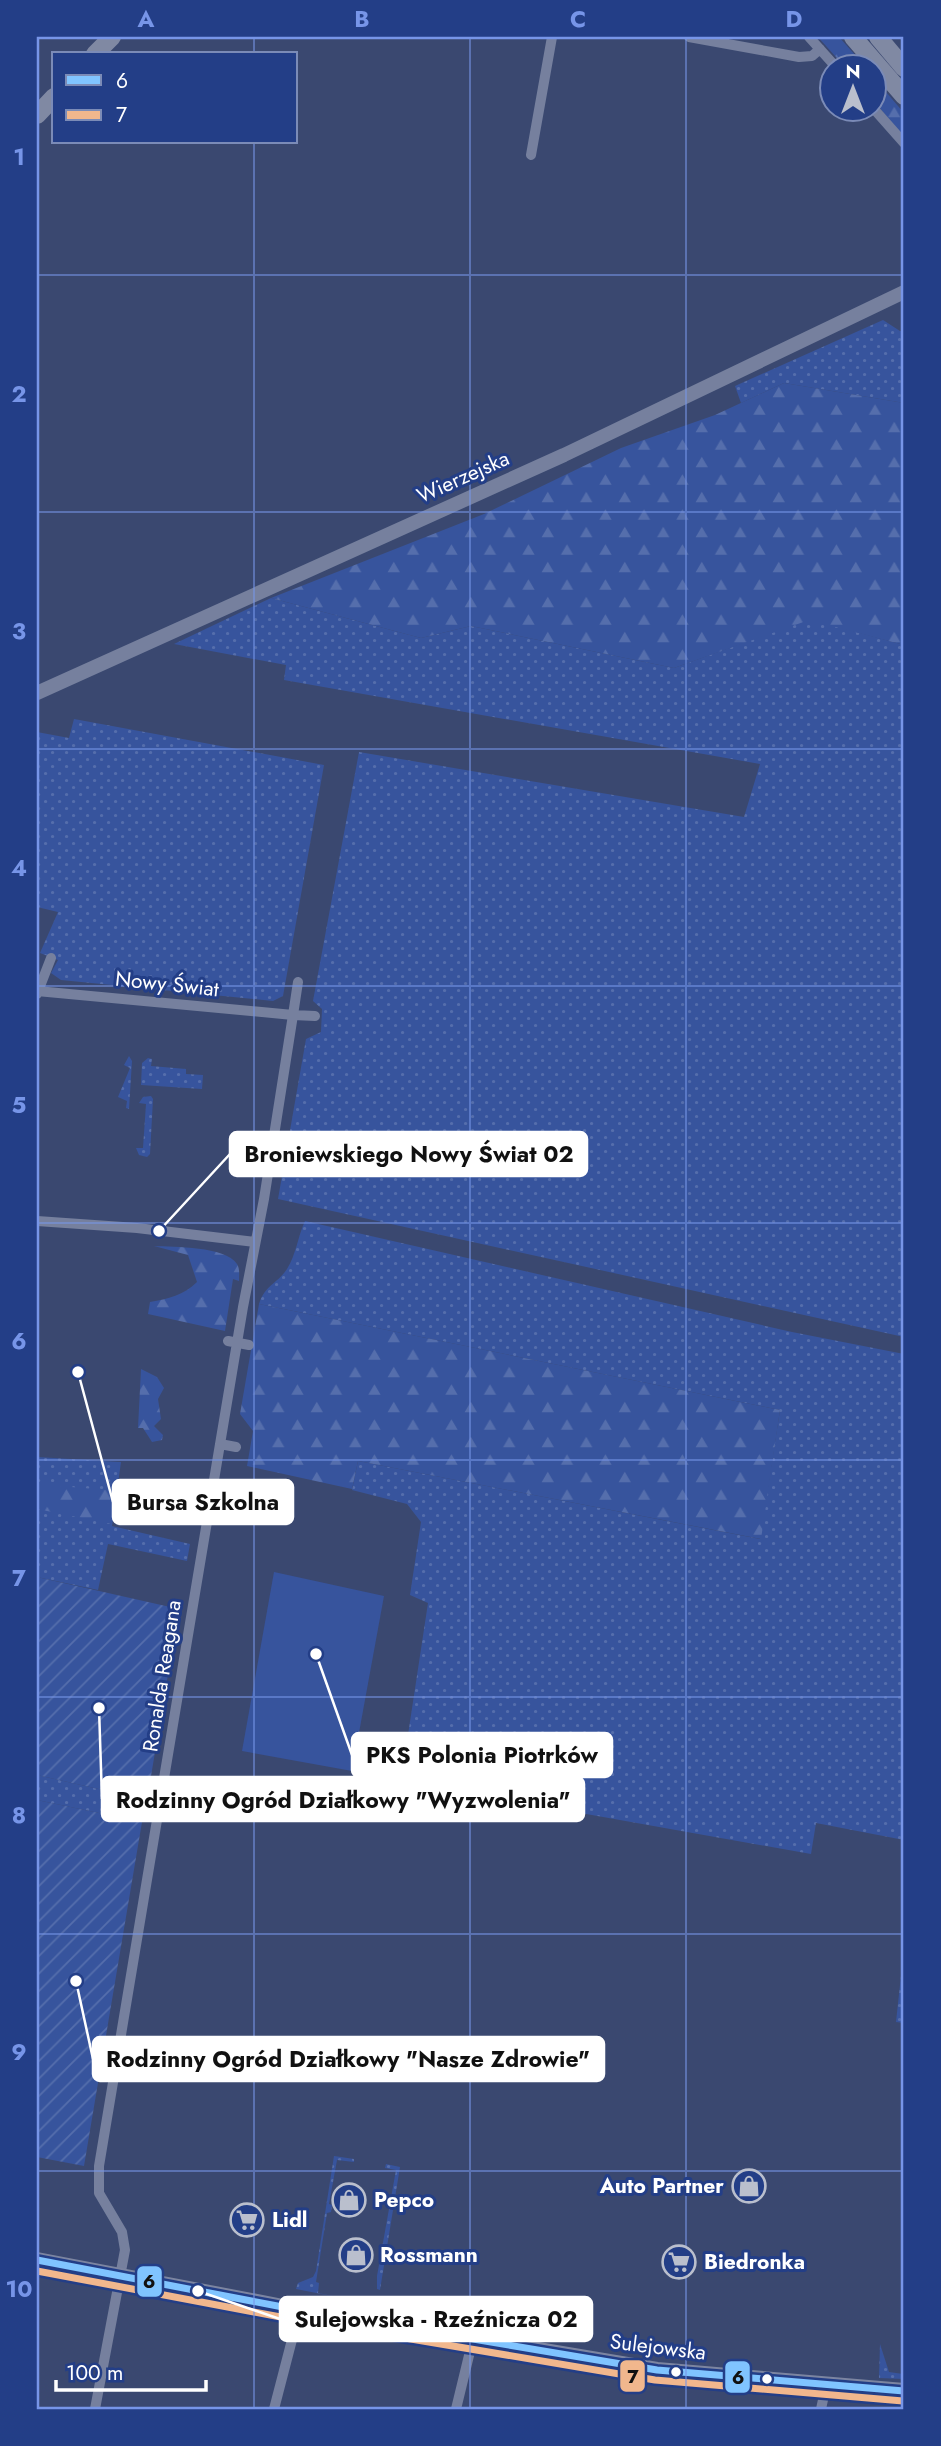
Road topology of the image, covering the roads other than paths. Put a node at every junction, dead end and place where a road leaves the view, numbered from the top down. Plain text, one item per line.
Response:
1 (112, 37) edge
2 (552, 37) edge
3 (689, 37) edge
4 (809, 37) edge
5 (853, 37) edge
6 (878, 37) edge
7 (820, 50) joint
8 (97, 52) edge
9 (904, 68) edge
10 (904, 96) edge
11 (52, 99) edge
12 (37, 115) edge
13 (885, 122) edge
14 (904, 143) edge
15 (531, 155) dead end
16 (904, 292) edge
17 (37, 694) edge
18 (51, 958) dead end
19 (298, 982) dead end
20 (37, 992) edge
21 (293, 1015) junction
22 (315, 1016) dead end
23 (37, 1221) edge
24 (255, 1242) junction
25 (233, 1342) junction
26 (249, 1345) dead end
27 (220, 1444) junction
28 (236, 1447) dead end
29 (37, 2260) edge
30 (121, 2276) junction
31 (300, 2309) junction
32 (473, 2339) junction
33 (826, 2386) junction
34 (904, 2391) edge
35 (95, 2409) edge
36 (275, 2409) edge
37 (456, 2409) edge
38 (821, 2409) edge

1 - 8 main road
2 - 15 street
3 - 7 street
4 - 7 street
5 - 10 main road
6 - 9 main road
11 - 12 main road
13 - 14 street
16 - 17 street, Wierzejska
18 - 20 street
19 - 21 street
20 - 21 street, Nowy Świat
21 - 22 street, Nowy Świat
21 - 24 street
23 - 24 street
24 - 25 street, Ronalda Reagana
25 - 26 street
25 - 27 street, Ronalda Reagana
27 - 28 street
27 - 30 street, Ronalda Reagana
29 - 30 main road, Sulejowska
30 - 31 main road, Sulejowska
30 - 35 street, Ronalda Reagana
31 - 32 main road, Sulejowska
31 - 36 street
32 - 33 main road, Sulejowska
32 - 37 street
33 - 34 main road, Sulejowska
33 - 38 street

